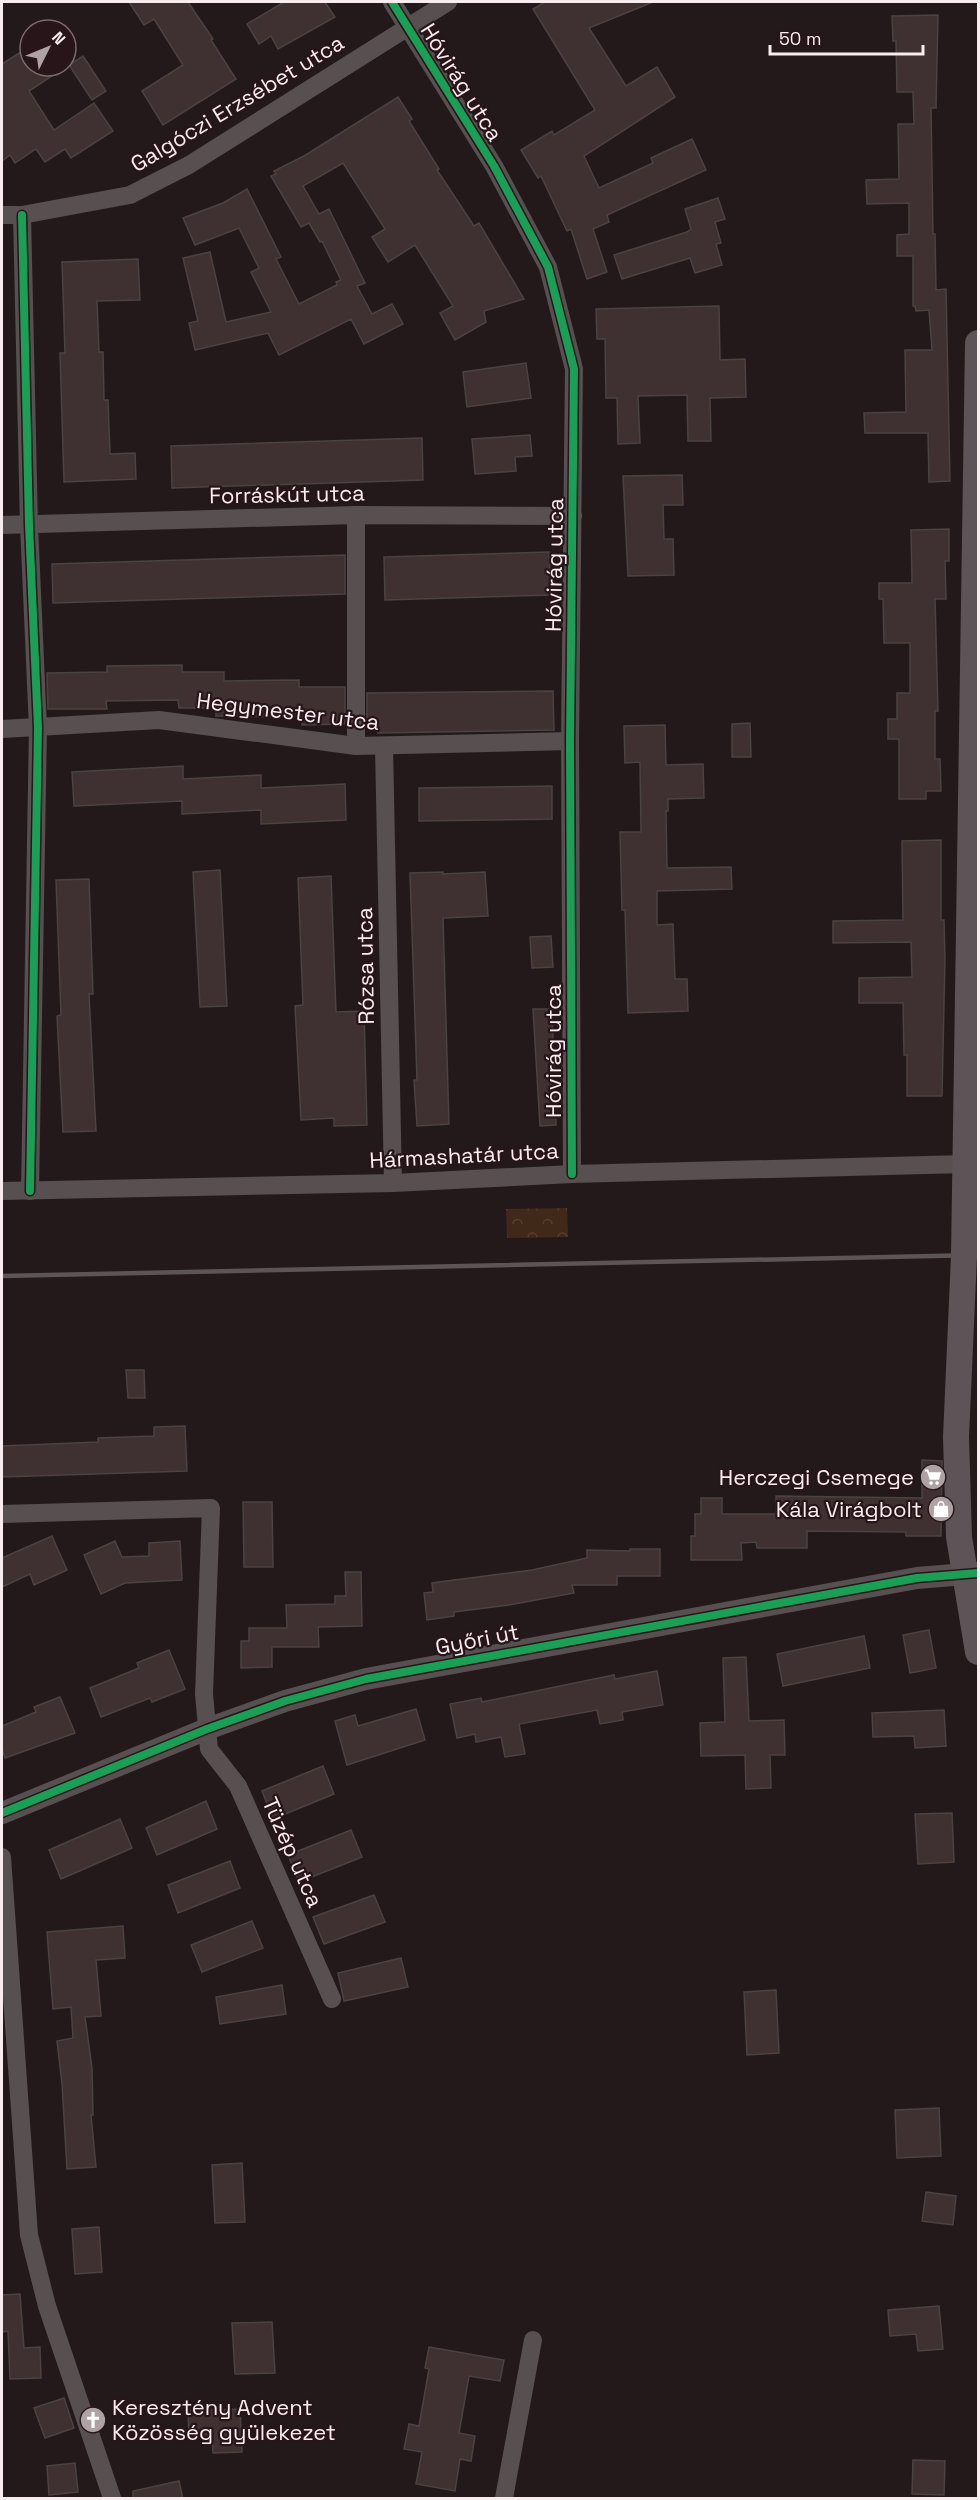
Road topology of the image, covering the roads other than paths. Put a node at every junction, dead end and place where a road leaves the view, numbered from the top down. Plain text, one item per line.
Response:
1 (392, 2) edge
2 (448, 2) edge
3 (407, 28) junction
4 (2, 215) edge
5 (22, 215) junction
6 (978, 343) edge
7 (356, 515) junction
8 (573, 516) junction
9 (2, 525) edge
10 (29, 525) junction
11 (977, 575) edge
12 (38, 728) junction
13 (2, 729) edge
14 (570, 741) junction
15 (356, 746) junction
16 (384, 747) junction
17 (973, 1037) edge
18 (964, 1164) junction
19 (572, 1174) junction
20 (393, 1183) junction
21 (2, 1191) edge
22 (30, 1191) junction
23 (2, 1514) edge
24 (972, 1574) edge
25 (978, 1652) edge
26 (207, 1729) junction
27 (2, 1813) edge
28 (2, 1857) edge
29 (332, 1999) dead end
30 (533, 2340) dead end
31 (112, 2499) edge
32 (504, 2499) edge

1 - 3 street, Hóvirág utca
2 - 3 street, Galgóczi Erzsébet utca
3 - 5 street, Galgóczi Erzsébet utca
3 - 8 street, Hóvirág utca
4 - 5 street, Galgóczi Erzsébet utca
5 - 10 street
6 - 11 main road
7 - 8 street, Forráskút utca
7 - 10 street, Forráskút utca
7 - 15 street
8 - 14 street, Hóvirág utca
9 - 10 street, Forráskút utca
10 - 12 street
11 - 17 main road
12 - 13 street, Hegymester utca
12 - 15 street, Hegymester utca
12 - 22 street
14 - 16 street, Hegymester utca
14 - 19 street, Hóvirág utca
15 - 16 street, Hegymester utca
16 - 20 street, Rózsa utca
17 - 18 main road
18 - 19 street, Hármashatár utca
18 - 24 main road
19 - 20 street, Hármashatár utca
20 - 22 street, Hármashatár utca
21 - 22 street, Hármashatár utca
23 - 26 street, Tüzép utca
24 - 25 main road
24 - 26 street, Győri út
26 - 27 street, Győri út
26 - 29 street, Tüzép utca
28 - 31 street
30 - 32 street

